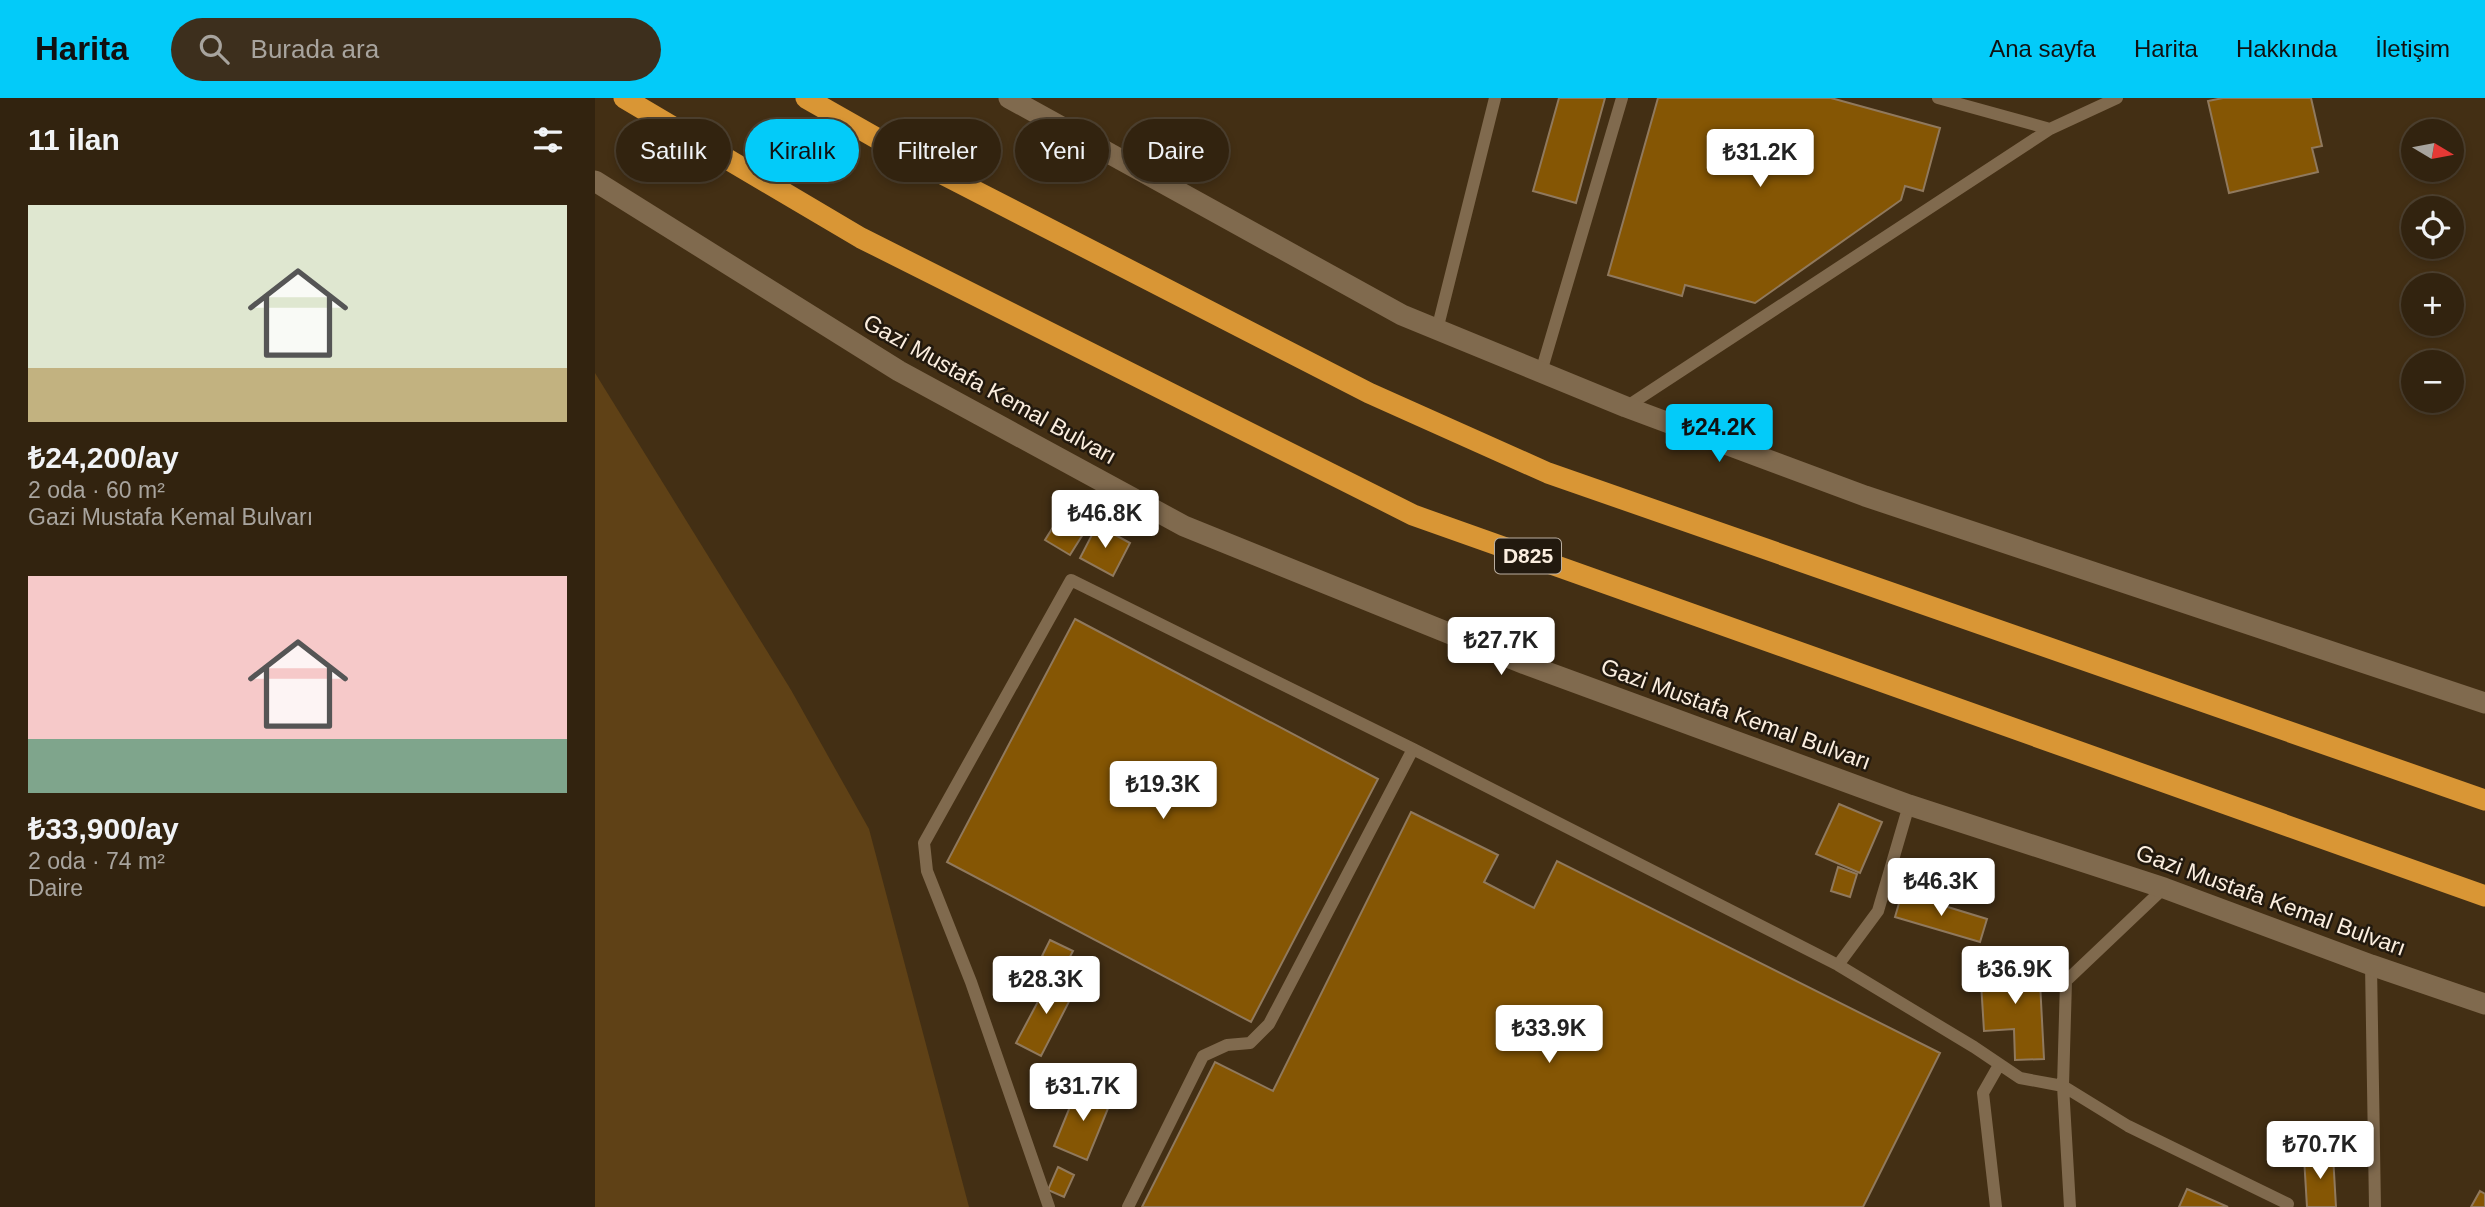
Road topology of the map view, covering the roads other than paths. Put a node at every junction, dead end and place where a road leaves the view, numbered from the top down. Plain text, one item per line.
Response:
1 (624, 98) edge
2 (806, 98) edge
3 (1009, 98) edge
4 (1495, 98) edge
5 (1622, 98) edge
6 (1938, 98) edge
7 (2117, 98) edge
8 (2050, 129) junction
9 (595, 181) edge
10 (1437, 330) junction
11 (1541, 372) junction
12 (1626, 407) junction
13 (2485, 703) edge
14 (1413, 749) junction
15 (2485, 800) edge
16 (1909, 805) junction
17 (2164, 888) junction
18 (2485, 896) edge
19 (1838, 965) junction
20 (2371, 965) junction
21 (2485, 1004) edge
22 (1999, 1065) junction
23 (2063, 1086) junction
24 (2288, 1204) dead end
25 (1049, 1207) edge
26 (1128, 1207) edge
27 (1996, 1207) edge
28 (2070, 1207) edge
29 (2375, 1207) edge

1 - 18 highway, D825
2 - 15 highway
3 - 10 street
4 - 10 lane
5 - 11 lane
6 - 8 lane
7 - 8 lane
8 - 12 lane
9 - 16 street, Gazi Mustafa Kemal Bulvarı
10 - 11 street
11 - 12 street
12 - 13 street
14 - 19 lane
14 - 25 lane
14 - 26 lane
16 - 17 street, Gazi Mustafa Kemal Bulvarı
16 - 19 lane
17 - 20 street, Gazi Mustafa Kemal Bulvarı
17 - 23 lane
19 - 22 lane
20 - 21 street, Gazi Mustafa Kemal Bulvarı
20 - 29 lane
22 - 23 lane
22 - 27 lane
23 - 24 lane
23 - 28 lane

